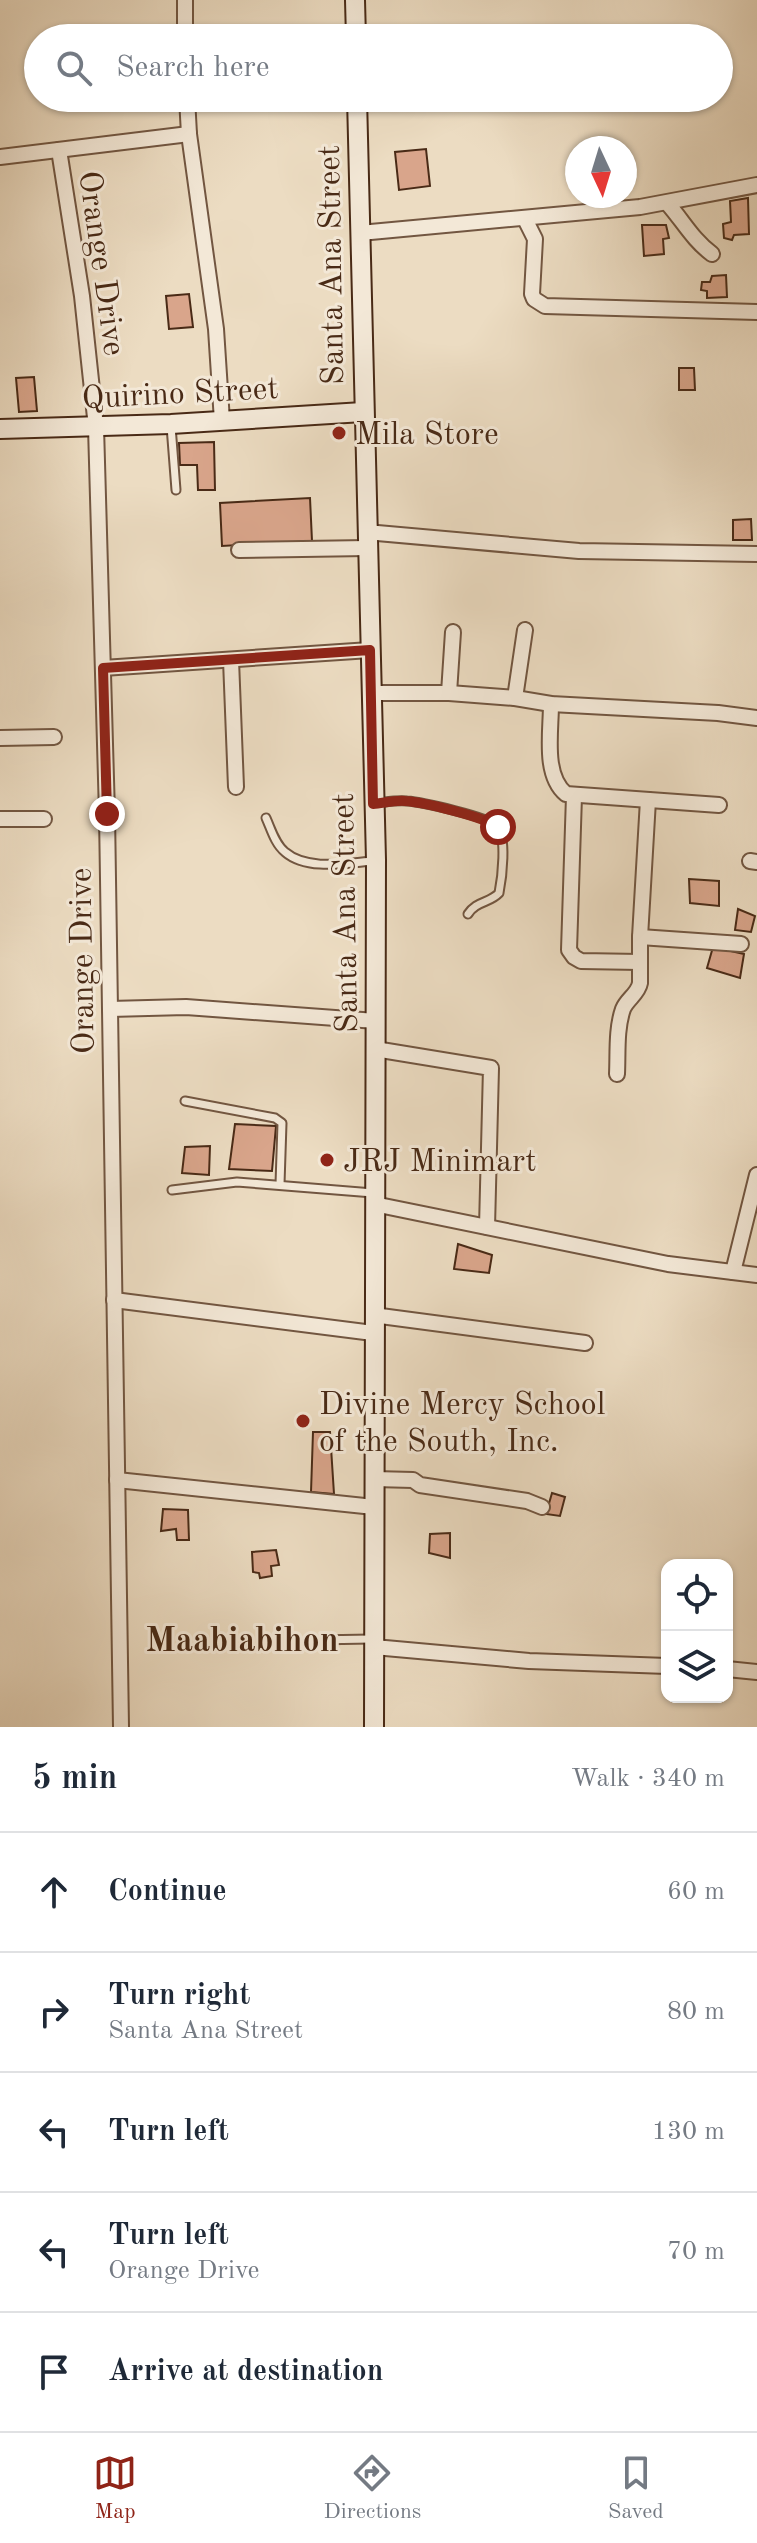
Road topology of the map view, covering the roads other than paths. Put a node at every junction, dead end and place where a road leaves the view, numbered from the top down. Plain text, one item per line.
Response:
1 (185, 0) edge
2 (355, 0) edge
3 (185, 24) edge
4 (356, 24) edge
5 (188, 112) edge
6 (357, 112) edge
7 (189, 134) junction
8 (59, 150) junction
9 (0, 157) edge
10 (757, 185) edge
11 (668, 204) junction
12 (525, 219) junction
13 (360, 233) junction
14 (712, 254) dead end
15 (757, 312) edge
16 (363, 412) junction
17 (222, 421) junction
18 (171, 424) junction
19 (96, 427) junction
20 (0, 429) edge
21 (176, 490) dead end
22 (367, 540) junction
23 (239, 550) dead end
24 (757, 554) edge
25 (525, 630) dead end
26 (453, 632) dead end
27 (370, 650) junction
28 (231, 660) junction
29 (103, 668) junction
30 (371, 693) junction
31 (449, 693) junction
32 (515, 698) junction
33 (551, 704) junction
34 (757, 718) edge
35 (54, 737) dead end
36 (0, 738) edge
37 (236, 787) dead end
38 (574, 796) junction
39 (648, 800) junction
40 (373, 804) junction
41 (719, 805) dead end
42 (266, 818) dead end
43 (0, 819) edge
44 (44, 819) dead end
45 (376, 860) junction
46 (468, 914) dead end
47 (640, 937) junction
48 (741, 944) dead end
49 (640, 962) junction
50 (110, 1009) junction
51 (376, 1021) junction
52 (375, 1049) junction
53 (617, 1074) dead end
54 (185, 1101) dead end
55 (757, 1175) edge
56 (280, 1184) junction
57 (172, 1190) dead end
58 (374, 1198) junction
59 (487, 1227) junction
60 (733, 1272) junction
61 (757, 1275) edge
62 (114, 1300) junction
63 (373, 1324) junction
64 (585, 1343) dead end
65 (374, 1479) junction
66 (117, 1480) junction
67 (374, 1507) junction
68 (542, 1507) dead end
69 (314, 1640) dead end
70 (374, 1643) junction
71 (661, 1666) edge
72 (733, 1670) edge
73 (757, 1672) edge
74 (121, 1727) edge
75 (374, 1727) edge

1 - 3 street
2 - 4 main road
5 - 7 street
6 - 13 main road, Santa Ana Street
7 - 8 street
7 - 17 street
8 - 9 street
8 - 19 street, Orange Drive
10 - 11 street
11 - 12 street
11 - 14 street
12 - 13 street
12 - 15 street
13 - 16 main road, Santa Ana Street
16 - 17 main road, Quirino Street
16 - 22 main road, Santa Ana Street
17 - 18 main road, Quirino Street
18 - 19 main road, Quirino Street
18 - 21 lane
19 - 20 main road, Quirino Street
19 - 29 street, Orange Drive
22 - 23 street
22 - 24 street
22 - 27 main road, Santa Ana Street
25 - 32 street
26 - 31 street
27 - 28 street
27 - 30 main road, Santa Ana Street
28 - 29 street
28 - 37 street
29 - 50 street, Orange Drive
30 - 31 street
30 - 40 main road, Santa Ana Street
31 - 32 street
32 - 33 street
33 - 34 street
33 - 38 street
35 - 36 street
38 - 39 street
38 - 49 street
39 - 41 street
39 - 47 street
40 - 45 main road, Santa Ana Street
40 - 46 lane
42 - 45 lane
43 - 44 street
45 - 51 main road, Santa Ana Street
47 - 48 street
47 - 49 street
49 - 53 street
50 - 51 street
50 - 62 street, Orange Drive
51 - 52 main road, Santa Ana Street
52 - 58 main road, Santa Ana Street
52 - 59 street
54 - 56 lane
55 - 60 street
56 - 57 lane
56 - 58 lane
58 - 59 street
58 - 63 main road, Santa Ana Street
59 - 60 street
60 - 61 street
62 - 63 street
62 - 66 street, Orange Drive
63 - 64 street
63 - 65 main road, Santa Ana Street
65 - 67 main road, Santa Ana Street
65 - 68 street
66 - 67 street
66 - 74 street, Orange Drive
67 - 70 main road, Santa Ana Street
69 - 70 lane
70 - 71 street
70 - 75 main road, Santa Ana Street
72 - 73 street

